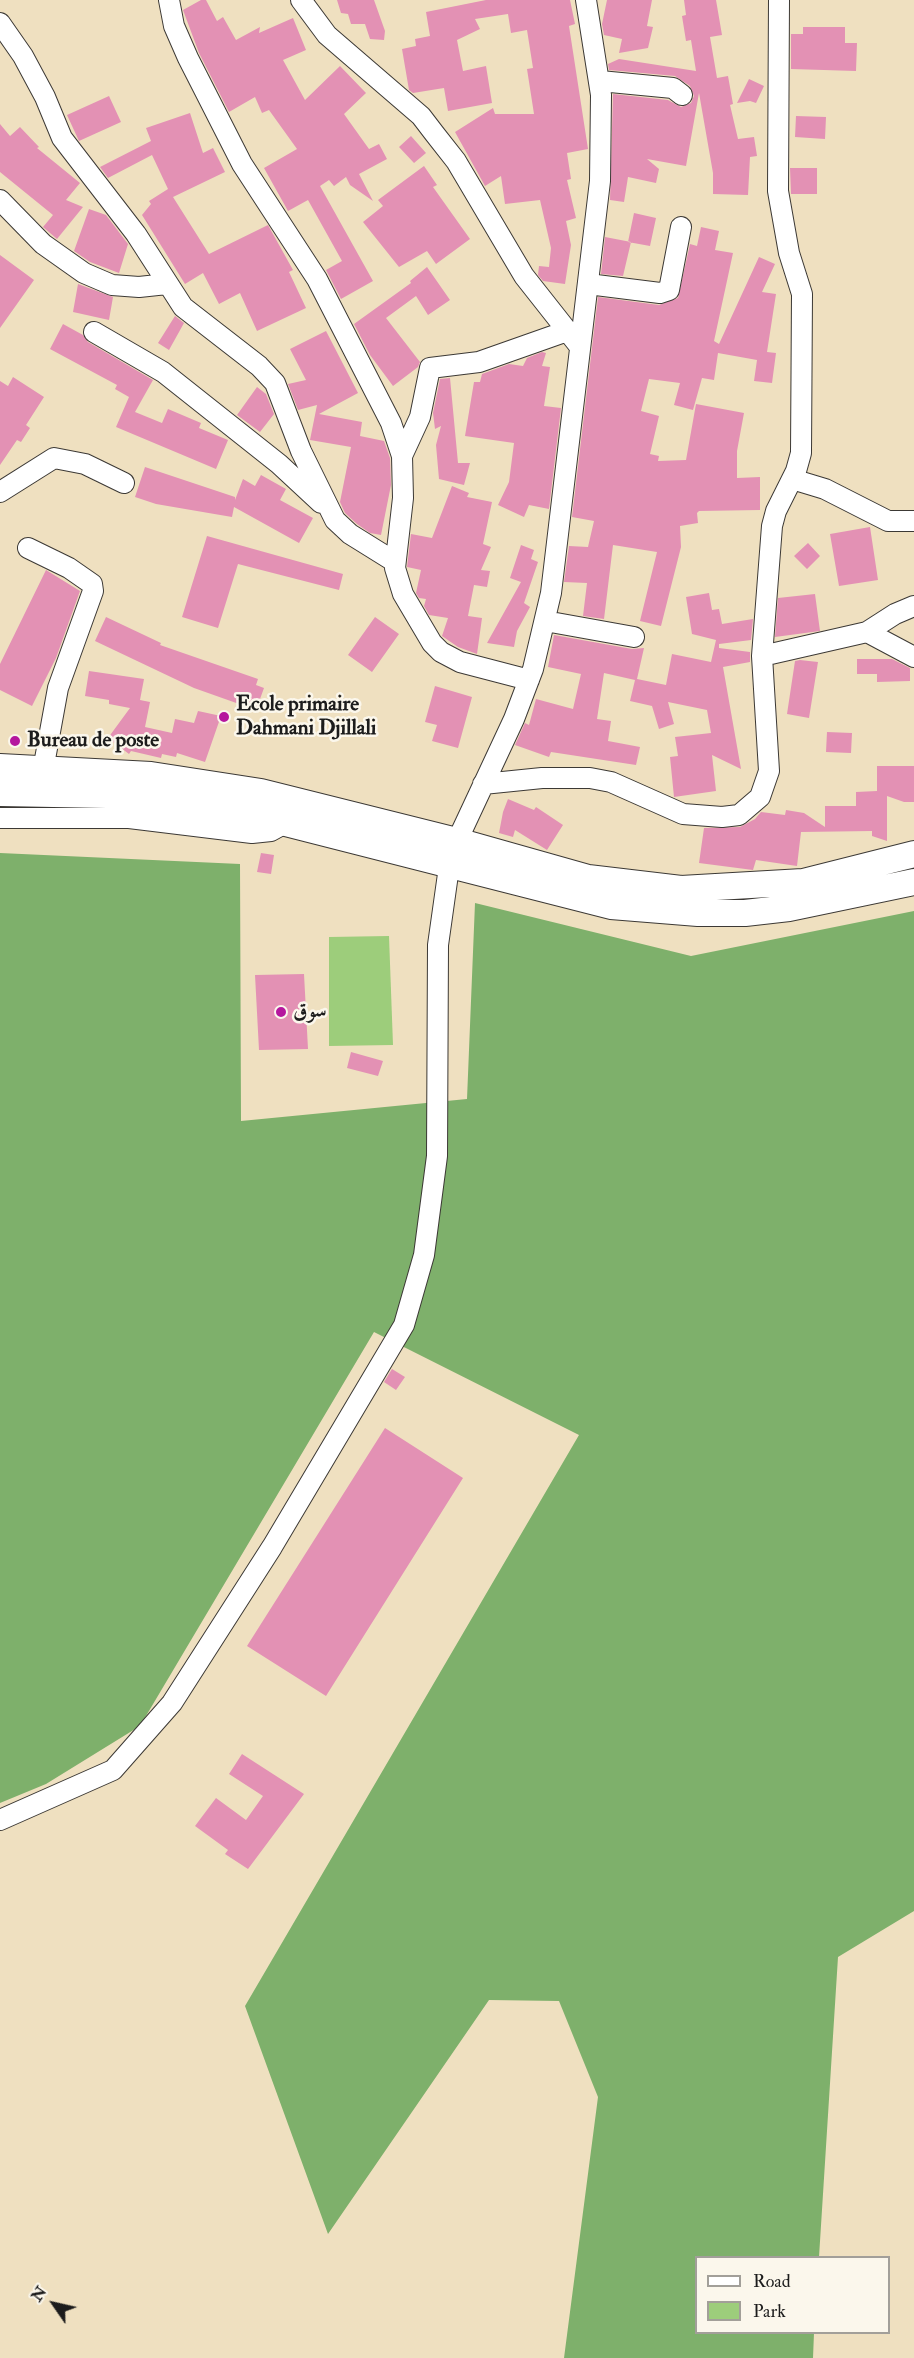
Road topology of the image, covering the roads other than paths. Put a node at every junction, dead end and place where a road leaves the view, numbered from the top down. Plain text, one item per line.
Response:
1 (169, 0) edge
2 (301, 0) edge
3 (586, 0) edge
4 (779, 0) edge
5 (0, 23) edge
6 (600, 81) junction
7 (682, 95) dead end
8 (0, 200) edge
9 (681, 227) dead end
10 (167, 284) junction
11 (588, 284) junction
12 (567, 331) junction
13 (94, 332) dead end
14 (580, 347) junction
15 (402, 456) junction
16 (792, 479) junction
17 (124, 483) dead end
18 (0, 492) edge
19 (328, 509) junction
20 (914, 521) edge
21 (28, 548) dead end
22 (395, 562) junction
23 (914, 606) edge
24 (545, 621) junction
25 (867, 632) junction
26 (634, 637) dead end
27 (762, 656) junction
28 (914, 657) edge
29 (529, 680) junction
30 (0, 767) edge
31 (41, 781) junction
32 (483, 784) junction
33 (0, 793) edge
34 (287, 811) junction
35 (0, 818) edge
36 (457, 841) junction
37 (914, 854) edge
38 (449, 867) junction
39 (914, 882) edge
40 (0, 1820) edge

1 - 15 street
2 - 12 street
3 - 6 street
4 - 16 street
5 - 10 street
6 - 7 street
6 - 11 street
8 - 10 street
9 - 11 street
10 - 19 street
11 - 14 street
12 - 14 street
12 - 15 street
13 - 19 street
14 - 24 street
15 - 22 street
16 - 20 street
16 - 27 street
17 - 18 street
19 - 22 street
21 - 31 street
22 - 29 street
23 - 25 street
24 - 26 street
24 - 29 street
25 - 27 street
25 - 28 street
27 - 32 street
29 - 32 street
30 - 31 main road
31 - 33 main road
31 - 34 main road
32 - 36 street
34 - 35 street
34 - 36 main road
34 - 38 main road
36 - 37 main road
36 - 38 street
38 - 39 main road
38 - 40 street

